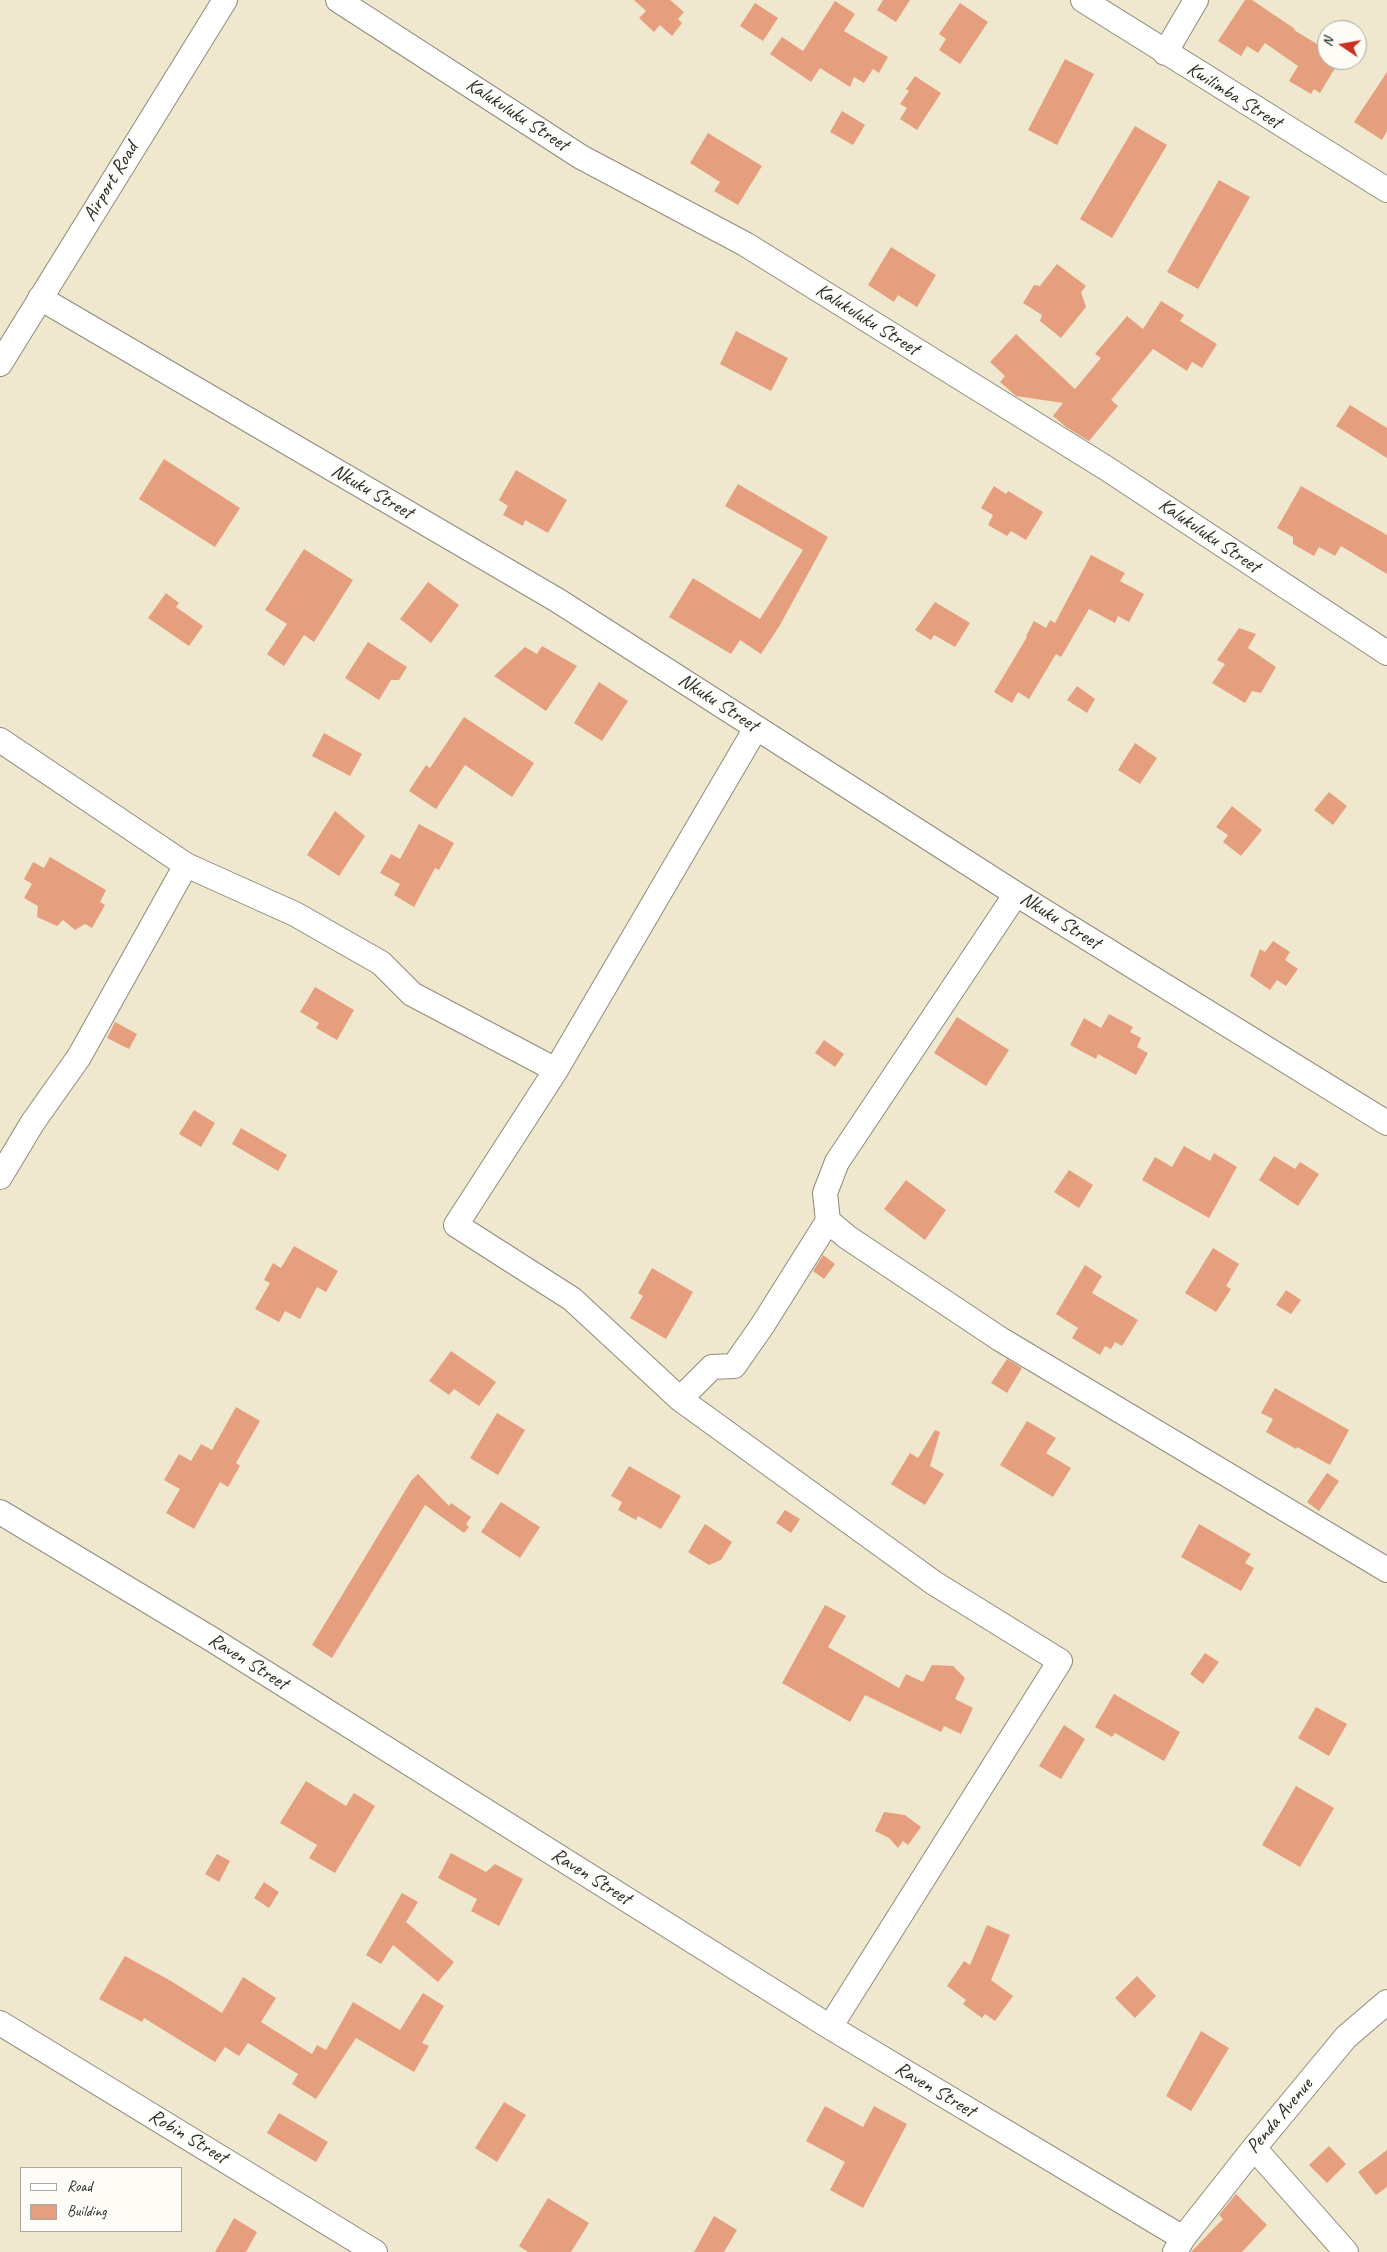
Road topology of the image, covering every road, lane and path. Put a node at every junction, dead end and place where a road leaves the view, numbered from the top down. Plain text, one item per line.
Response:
1 (224, 0) edge
2 (338, 0) edge
3 (1083, 0) edge
4 (1196, 0) edge
5 (1166, 53) junction
6 (1387, 190) edge
7 (40, 298) junction
8 (0, 364) edge
9 (1387, 653) edge
10 (756, 728) junction
11 (0, 740) edge
12 (186, 865) junction
13 (1016, 894) junction
14 (556, 1070) junction
15 (1387, 1123) edge
16 (0, 1177) edge
17 (828, 1221) junction
18 (680, 1399) junction
19 (0, 1512) edge
20 (1387, 1570) edge
21 (1387, 2002) edge
22 (0, 2023) edge
23 (830, 2027) junction
24 (1254, 2148) junction
25 (1179, 2245) edge
26 (375, 2252) edge
27 (1346, 2252) edge

1 - 7 street, Airport Road
2 - 9 street, Kalukuluku Street
3 - 5 street, Kwilimba Street
4 - 5 street
5 - 6 street, Kwilimba Street
7 - 8 street, Airport Road
7 - 10 street, Nkuku Street
10 - 13 street, Nkuku Street
10 - 14 street
11 - 12 street
12 - 14 street
12 - 16 street
13 - 15 street, Nkuku Street
13 - 17 street
14 - 18 street
17 - 18 street
17 - 20 street
18 - 23 street
19 - 23 street, Raven Street
21 - 24 street, Penda Avenue
22 - 26 street, Robin Street
23 - 25 street, Raven Street
24 - 25 street, Penda Avenue
24 - 27 street

